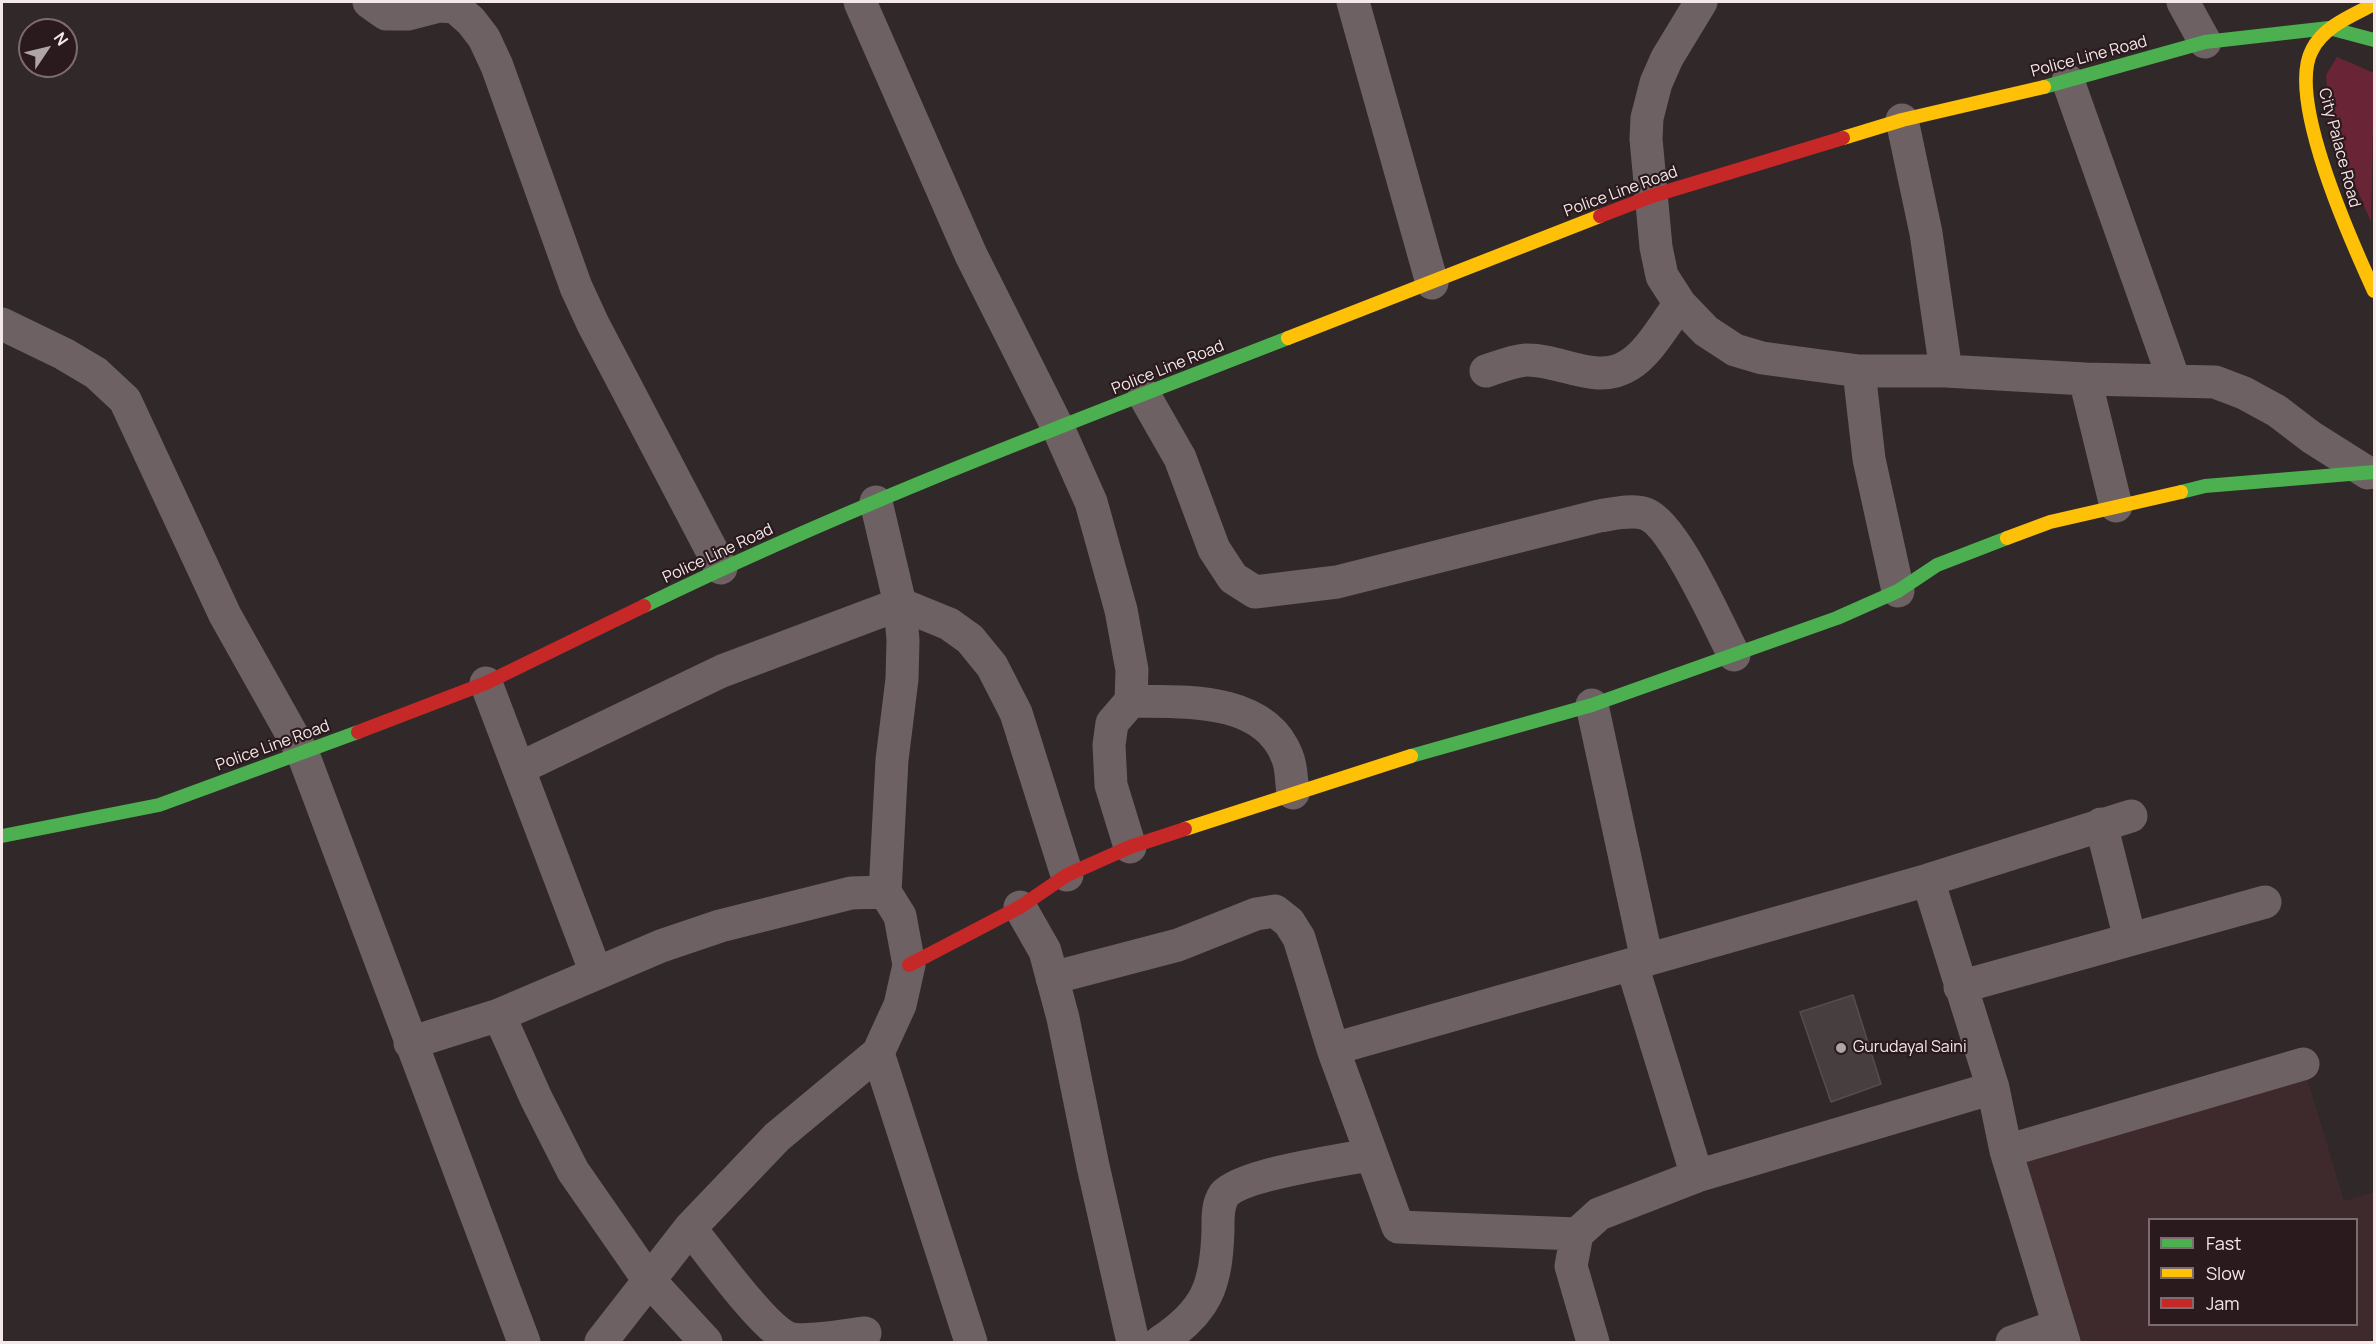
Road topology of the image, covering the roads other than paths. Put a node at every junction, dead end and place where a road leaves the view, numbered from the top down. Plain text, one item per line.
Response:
1 (369, 2) edge
2 (860, 2) edge
3 (1353, 2) edge
4 (1701, 2) edge
5 (2183, 2) edge
6 (2374, 4) edge
7 (2330, 28) junction
8 (2374, 40) edge
9 (2205, 42) junction
10 (2068, 81) junction
11 (1902, 120) junction
12 (1652, 196) junction
13 (1432, 283) junction
14 (2374, 291) edge
15 (1680, 304) junction
16 (2, 324) edge
17 (1486, 371) dead end
18 (1859, 371) junction
19 (1946, 371) junction
20 (2085, 379) junction
21 (2174, 380) junction
22 (1144, 395) junction
23 (1059, 430) junction
24 (2371, 473) edge
25 (876, 502) junction
26 (2116, 506) junction
27 (721, 568) junction
28 (1898, 591) junction
29 (900, 604) junction
30 (1734, 655) junction
31 (486, 683) junction
32 (1131, 701) junction
33 (1592, 705) junction
34 (303, 754) junction
35 (520, 768) junction
36 (1293, 793) junction
37 (2, 836) edge
38 (1130, 847) junction
39 (1067, 876) junction
40 (1928, 880) junction
41 (885, 892) junction
42 (2265, 902) dead end
43 (1020, 907) junction
44 (2130, 939) junction
45 (1640, 963) junction
46 (909, 965) junction
47 (596, 974) junction
48 (1052, 978) junction
49 (1960, 987) junction
50 (499, 1015) junction
51 (410, 1043) junction
52 (1333, 1049) junction
53 (878, 1053) junction
54 (2303, 1064) dead end
55 (1992, 1088) junction
56 (2006, 1151) junction
57 (1369, 1155) junction
58 (1697, 1176) junction
59 (690, 1228) junction
60 (1577, 1234) junction
61 (648, 1279) junction
62 (864, 1333) dead end
63 (2061, 1334) edge
64 (524, 1342) edge
65 (601, 1342) edge
66 (706, 1342) edge
67 (971, 1342) edge
68 (1133, 1342) edge
69 (1160, 1342) edge
70 (1593, 1342) edge
71 (2012, 1342) edge

1 - 27 street
2 - 23 street
3 - 13 street
4 - 12 street
5 - 9 street
6 - 7 street, City Palace Road
7 - 8 street, Police Line Road
7 - 9 street, Police Line Road
7 - 14 street, City Palace Road
9 - 10 street, Police Line Road
10 - 11 street, Police Line Road
10 - 21 street
11 - 12 street, Police Line Road
11 - 19 street
12 - 13 street, Police Line Road
12 - 15 street
13 - 22 street, Police Line Road
15 - 17 street
15 - 18 street
16 - 34 street
18 - 19 street
18 - 28 street
19 - 20 street
20 - 21 street
20 - 26 street
21 - 24 street
22 - 23 street, Police Line Road
22 - 30 street
23 - 25 street, Police Line Road
23 - 32 street
24 - 26 street
25 - 27 street, Police Line Road
25 - 29 street
26 - 28 street
27 - 31 street, Police Line Road
28 - 30 street
29 - 35 street
29 - 39 street
29 - 41 street
30 - 33 street
31 - 34 street, Police Line Road
31 - 35 street
32 - 36 street
32 - 38 street
33 - 36 street
33 - 45 street
34 - 37 street, Police Line Road
34 - 51 street
35 - 47 street
36 - 38 street
38 - 39 street
39 - 43 street
40 - 44 street
40 - 45 street
40 - 49 street
41 - 46 street
41 - 47 street
42 - 44 street
43 - 46 street
43 - 48 street
44 - 49 street
45 - 52 street
45 - 58 street
46 - 53 street
47 - 50 street
48 - 52 street
48 - 68 street
49 - 55 street
50 - 51 street
50 - 61 street
51 - 64 street
52 - 57 street
53 - 59 street
53 - 67 street
54 - 56 street
55 - 56 street
55 - 58 street
56 - 63 street
57 - 60 street
57 - 69 street
58 - 60 street
59 - 61 street
59 - 62 street
60 - 70 street
61 - 65 street
61 - 66 street
63 - 71 street

